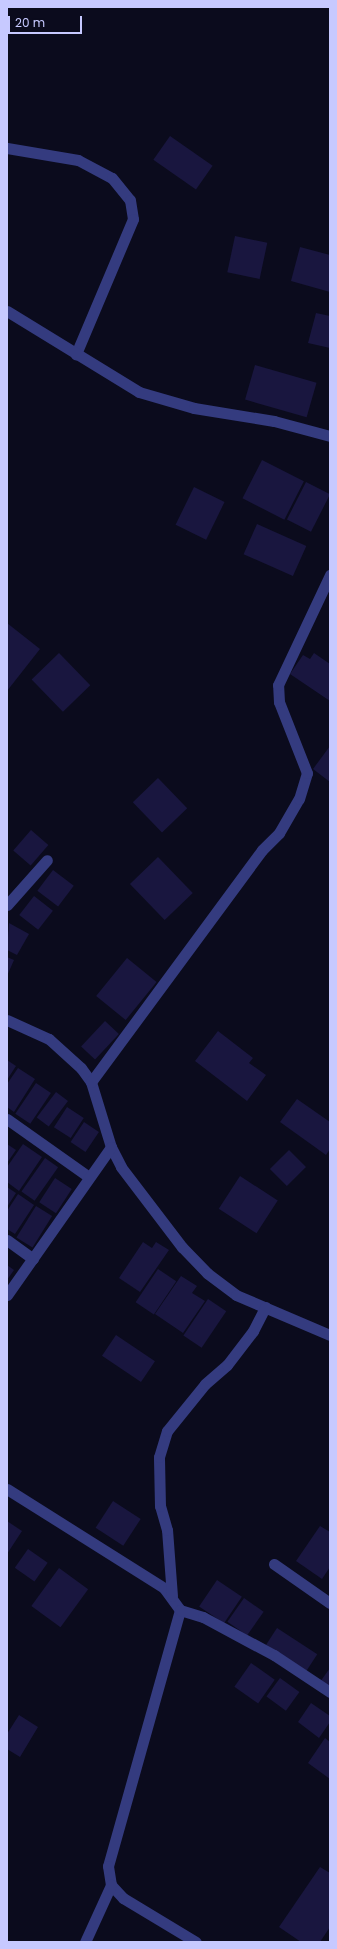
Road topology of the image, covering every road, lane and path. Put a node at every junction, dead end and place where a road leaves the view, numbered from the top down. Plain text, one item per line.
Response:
1 (7, 148) edge
2 (7, 311) edge
3 (76, 354) junction
4 (330, 436) edge
5 (330, 575) edge
6 (47, 860) dead end
7 (7, 905) edge
8 (7, 1020) edge
9 (91, 1082) junction
10 (7, 1119) edge
11 (111, 1148) junction
12 (89, 1177) junction
13 (7, 1240) edge
14 (33, 1259) junction
15 (7, 1295) edge
16 (265, 1307) junction
17 (330, 1335) edge
18 (7, 1489) edge
19 (274, 1564) dead end
20 (172, 1596) junction
21 (330, 1603) edge
22 (180, 1610) junction
23 (330, 1692) edge
24 (111, 1885) junction
25 (85, 1942) edge
26 (196, 1942) edge

1 - 3 street
2 - 3 street
3 - 4 street
5 - 9 street
6 - 7 street
8 - 9 street
9 - 11 street
10 - 12 street
11 - 12 street
11 - 16 street
12 - 14 street
13 - 14 street
14 - 15 street
16 - 17 street
16 - 20 street
18 - 20 street
19 - 21 street
20 - 22 street
22 - 23 street
22 - 24 street
24 - 25 street
24 - 26 street

